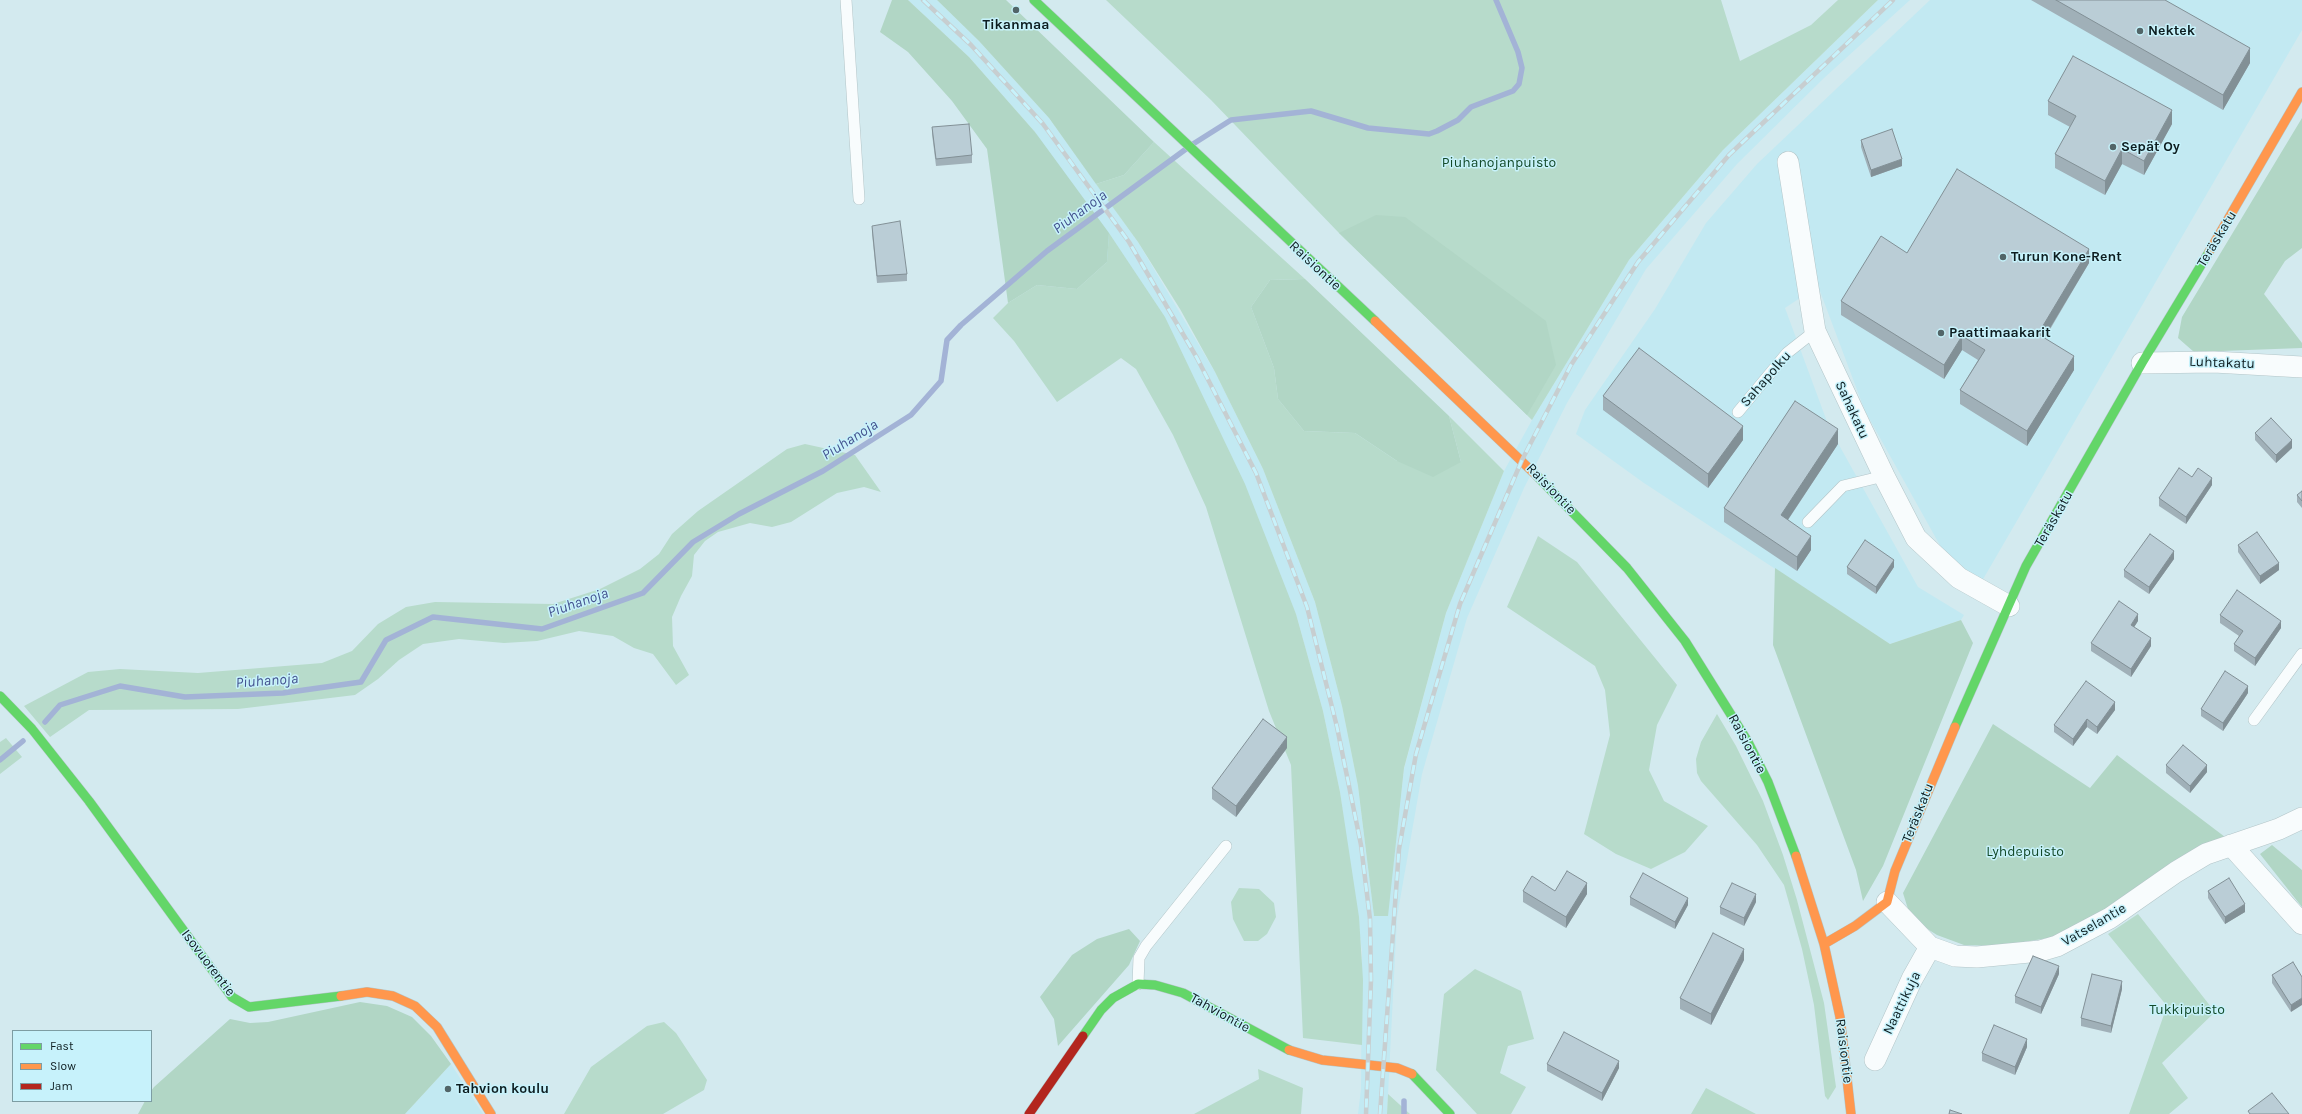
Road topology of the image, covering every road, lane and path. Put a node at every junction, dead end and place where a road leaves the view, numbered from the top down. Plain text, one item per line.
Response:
1 (846, 0) edge
2 (1034, 0) edge
3 (2302, 92) edge
4 (1788, 162) dead end
5 (859, 198) dead end
6 (1815, 332) junction
7 (2142, 363) junction
8 (2302, 367) edge
9 (1738, 412) dead end
10 (1884, 476) junction
11 (1808, 522) dead end
12 (2009, 606) junction
13 (2302, 654) edge
14 (0, 696) edge
15 (2254, 720) dead end
16 (2302, 818) edge
17 (1226, 846) dead end
18 (2231, 846) junction
19 (1887, 902) junction
20 (2302, 924) edge
21 (1824, 944) junction
22 (1930, 948) junction
23 (1138, 984) junction
24 (1875, 1060) dead end
25 (491, 1114) edge
26 (1029, 1114) edge
27 (1450, 1114) edge
28 (1851, 1114) edge

1 - 5 lane
2 - 21 street, Raisiontie
3 - 7 street, Teräskatu
4 - 6 street, Sahakatu
6 - 9 lane, Sahapolku
6 - 10 street, Sahakatu
7 - 8 street, Luhtakatu
7 - 12 street, Teräskatu
10 - 11 lane
10 - 12 street, Sahakatu
12 - 19 street, Teräskatu
13 - 15 lane
14 - 25 street, Isovuorentie
16 - 18 street, Vatselantie
17 - 23 lane
18 - 20 street
18 - 22 street, Vatselantie
19 - 21 street
19 - 22 street, Vatselantie
21 - 28 street, Raisiontie
22 - 24 street, Naattikuja
23 - 26 street
23 - 27 street, Tahviontie

